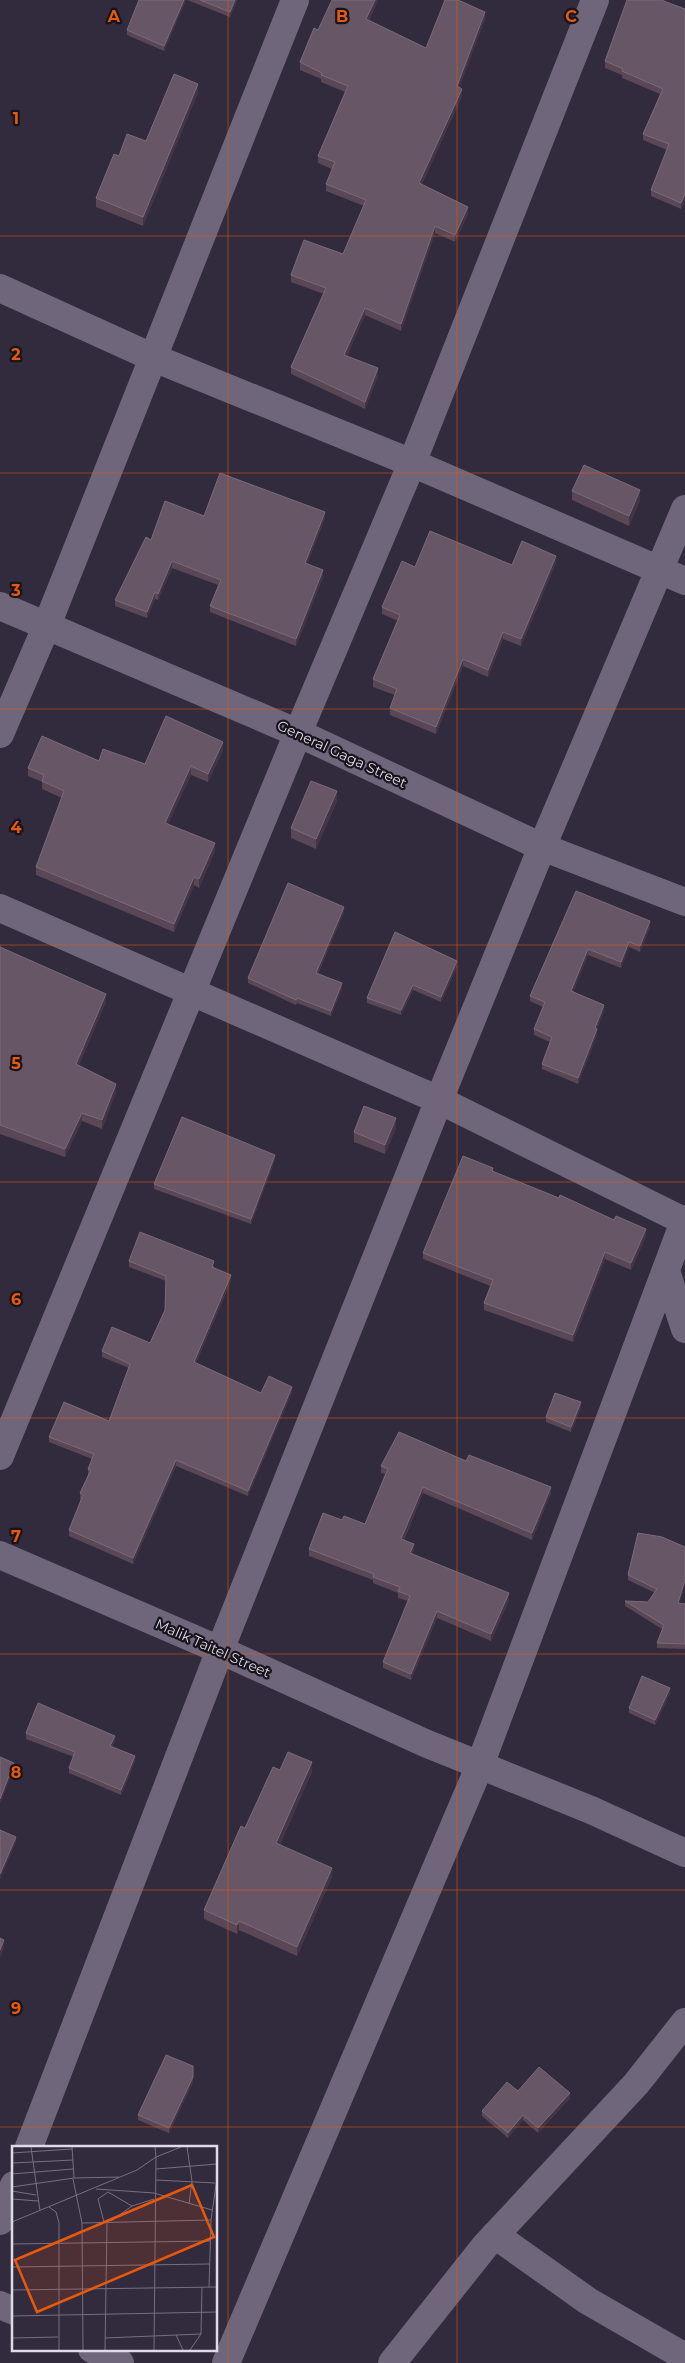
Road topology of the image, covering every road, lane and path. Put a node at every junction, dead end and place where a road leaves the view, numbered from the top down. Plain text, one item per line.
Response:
1 (295, 0) edge
2 (595, 0) edge
3 (0, 288) edge
4 (154, 358) junction
5 (412, 463) junction
6 (685, 509) edge
7 (660, 569) junction
8 (685, 581) edge
9 (0, 606) edge
10 (47, 625) junction
11 (298, 733) junction
12 (0, 734) edge
13 (542, 847) junction
14 (685, 902) edge
15 (0, 908) edge
16 (192, 990) junction
17 (439, 1100) junction
18 (685, 1220) edge
19 (666, 1271) junction
20 (685, 1329) edge
21 (0, 1456) edge
22 (0, 1555) edge
23 (220, 1650) junction
24 (480, 1765) junction
25 (685, 1853) edge
26 (685, 2022) edge
27 (29, 2146) edge
28 (12, 2190) edge
29 (0, 2221) edge
30 (495, 2235) junction
31 (0, 2304) edge
32 (12, 2310) edge
33 (94, 2350) edge
34 (685, 2357) edge
35 (120, 2363) edge
36 (226, 2363) edge
37 (392, 2363) edge

1 - 4 street
2 - 5 street
3 - 4 street
4 - 5 street
4 - 10 street
5 - 7 street
5 - 11 street
6 - 7 street
7 - 8 street
7 - 13 street
9 - 10 street, General Gaga Street
10 - 11 street, General Gaga Street
10 - 12 street
11 - 13 street, General Gaga Street
11 - 16 street
13 - 14 street, General Gaga Street
13 - 17 street
15 - 16 street
16 - 17 street
16 - 21 street
17 - 18 street
17 - 23 street
18 - 19 street
19 - 20 street
19 - 24 street
22 - 23 street, Malik Taitel Street
23 - 24 street, Malik Taitel Street
23 - 27 street
24 - 25 street, Malik Taitel Street
24 - 36 street
26 - 30 street
28 - 29 street
30 - 34 street
30 - 37 street
31 - 32 street
33 - 35 street

